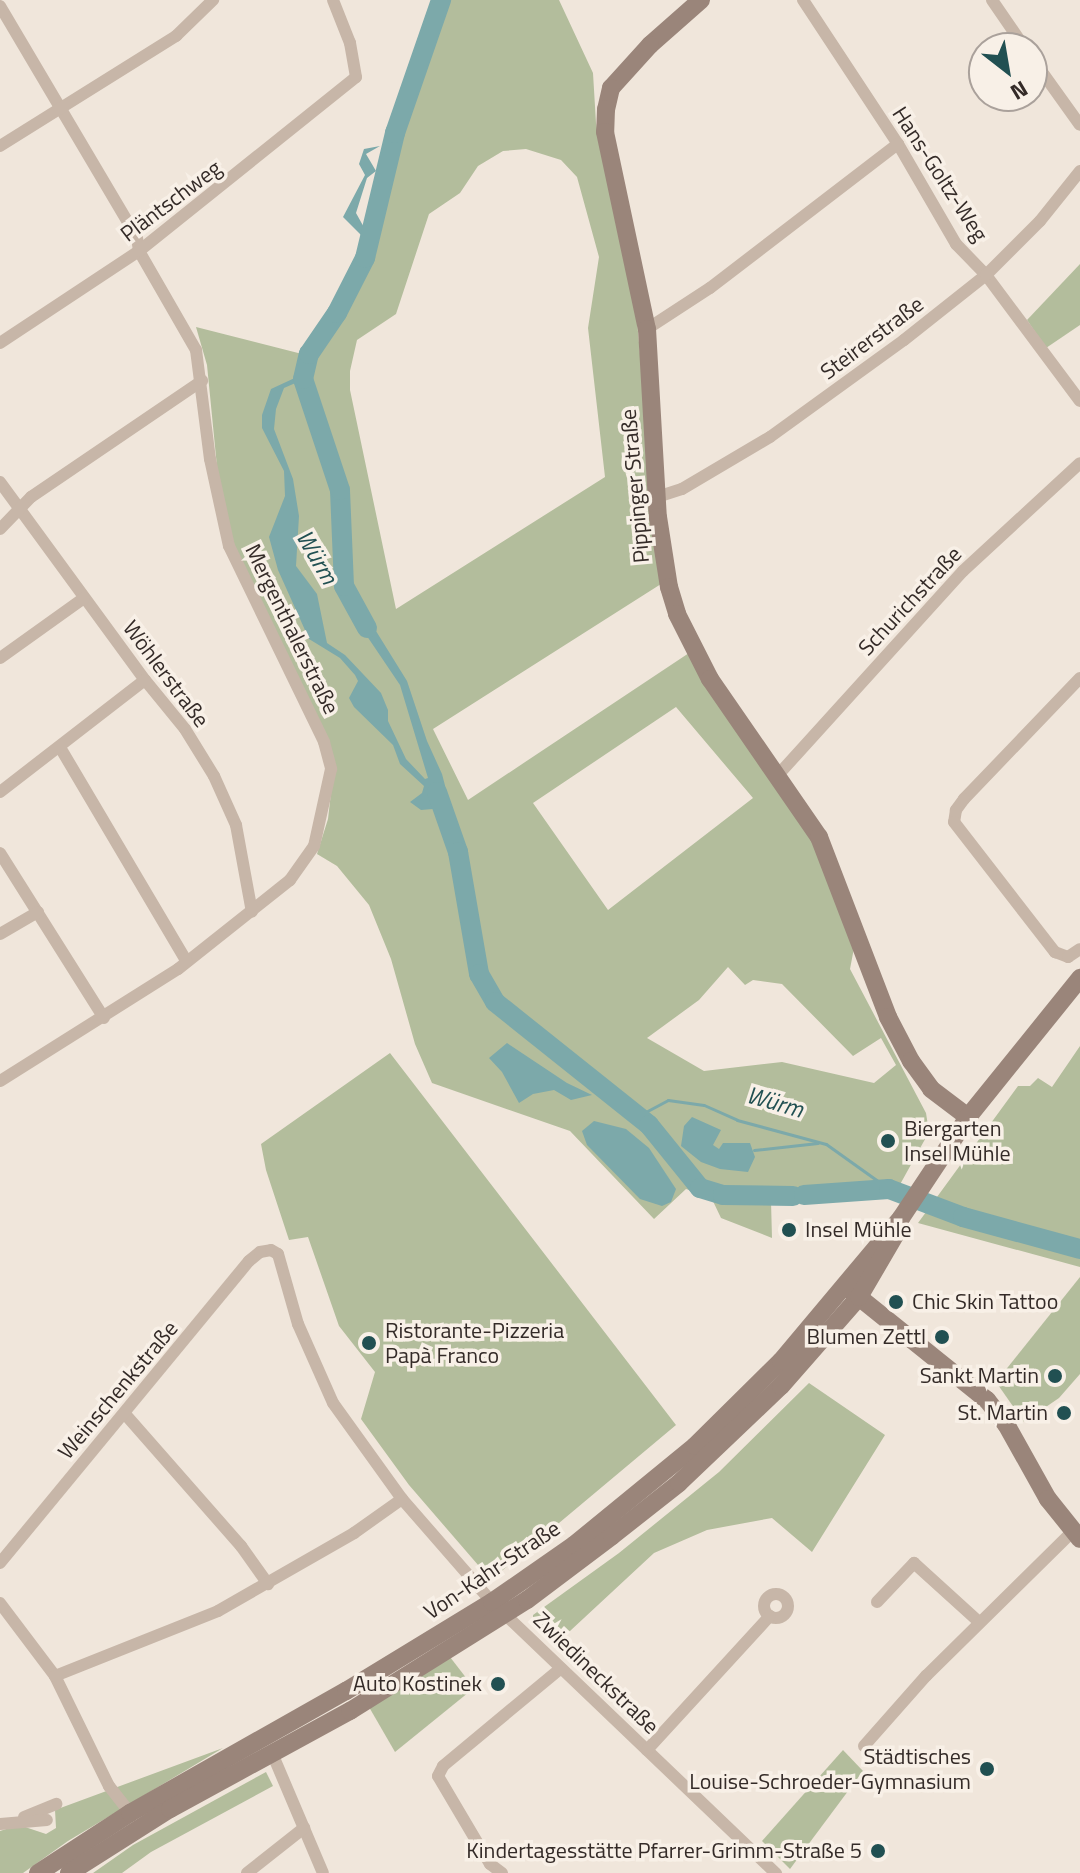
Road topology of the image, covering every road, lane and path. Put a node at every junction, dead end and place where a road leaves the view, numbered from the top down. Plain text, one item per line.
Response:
1 (213, 0) edge
2 (333, 0) edge
3 (701, 0) edge
4 (803, 0) edge
5 (992, 0) edge
6 (0, 6) edge
7 (1014, 32) edge
8 (1048, 80) edge
9 (62, 107) junction
10 (1080, 125) edge
11 (898, 144) junction
12 (0, 146) edge
13 (1080, 171) edge
14 (139, 251) junction
15 (986, 275) junction
16 (647, 329) junction
17 (0, 343) edge
18 (202, 381) junction
19 (1080, 401) edge
20 (1080, 463) edge
21 (0, 482) edge
22 (657, 497) junction
23 (19, 512) junction
24 (0, 529) edge
25 (84, 598) junction
26 (0, 658) edge
27 (1080, 678) edge
28 (145, 680) junction
29 (61, 749) junction
30 (778, 775) junction
31 (0, 792) edge
32 (0, 853) edge
33 (38, 912) junction
34 (252, 912) junction
35 (0, 934) edge
36 (1080, 949) edge
37 (187, 962) junction
38 (1080, 978) edge
39 (104, 1018) junction
40 (0, 1081) edge
41 (968, 1117) junction
42 (271, 1250) joint
43 (852, 1291) junction
44 (125, 1414) junction
45 (402, 1499) junction
46 (1076, 1535) edge
47 (0, 1563) edge
48 (268, 1584) junction
49 (877, 1602) dead end
50 (0, 1603) edge
51 (499, 1608) junction
52 (770, 1616) dead end
53 (979, 1622) junction
54 (561, 1668) junction
55 (55, 1676) junction
56 (864, 1746) dead end
57 (647, 1750) junction
58 (272, 1753) junction
59 (57, 1804) dead end
60 (130, 1813) junction
61 (47, 1820) dead end
62 (7, 1823) edge
63 (304, 1828) junction
64 (490, 1864) junction
65 (38, 1873) edge
66 (69, 1873) edge
67 (247, 1873) edge
68 (323, 1873) edge
69 (480, 1873) edge
70 (502, 1873) edge
71 (776, 1873) edge

1 - 9 street
2 - 14 street, Pläntschweg
3 - 16 main road, Pippinger Straße
4 - 11 street, Hans-Goltz-Weg
5 - 7 street
6 - 9 street, Mergenthalerstraße
8 - 10 street
9 - 12 street
9 - 14 street, Mergenthalerstraße
11 - 15 street, Hans-Goltz-Weg
11 - 16 street
13 - 15 street, Steirerstraße
14 - 17 street, Pläntschweg
14 - 18 street, Mergenthalerstraße
15 - 19 street, Hans-Goltz-Weg
15 - 22 street, Steirerstraße
16 - 22 main road, Pippinger Straße
18 - 23 street
18 - 34 street, Mergenthalerstraße
20 - 30 street, Schurichstraße
21 - 23 street, Wöhlerstraße
22 - 30 main road, Pippinger Straße
23 - 24 street
23 - 25 street, Wöhlerstraße
25 - 26 street
25 - 28 street, Wöhlerstraße
27 - 36 street
28 - 29 street
28 - 34 street, Wöhlerstraße
29 - 31 street
29 - 37 street
30 - 41 main road, Pippinger Straße
32 - 33 street
33 - 35 street
33 - 39 street
34 - 37 street, Mergenthalerstraße
37 - 39 street, Mergenthalerstraße
38 - 41 main road, Von-Kahr-Straße
39 - 40 street, Mergenthalerstraße
41 - 43 main road, Von-Kahr-Straße
42 - 44 street, Weinschenkstraße
42 - 45 street, Zwiedineckstraße
43 - 46 main road
43 - 51 main road, Von-Kahr-Straße
44 - 47 street, Weinschenkstraße
44 - 48 street
45 - 48 street
45 - 51 street, Zwiedineckstraße
46 - 53 street
48 - 55 street
49 - 53 street
50 - 55 street
51 - 54 street, Zwiedineckstraße
51 - 58 main road, Von-Kahr-Straße
51 - 60 main road, Von-Kahr-Straße
52 - 57 street
53 - 56 street
54 - 57 street, Zwiedineckstraße
54 - 64 street
55 - 60 street
57 - 71 street, Zwiedineckstraße
58 - 63 street
58 - 66 main road, Von-Kahr-Straße
59 - 62 street
60 - 65 main road, Von-Kahr-Straße
61 - 62 street
63 - 67 street
63 - 68 street
64 - 69 street
64 - 70 street

